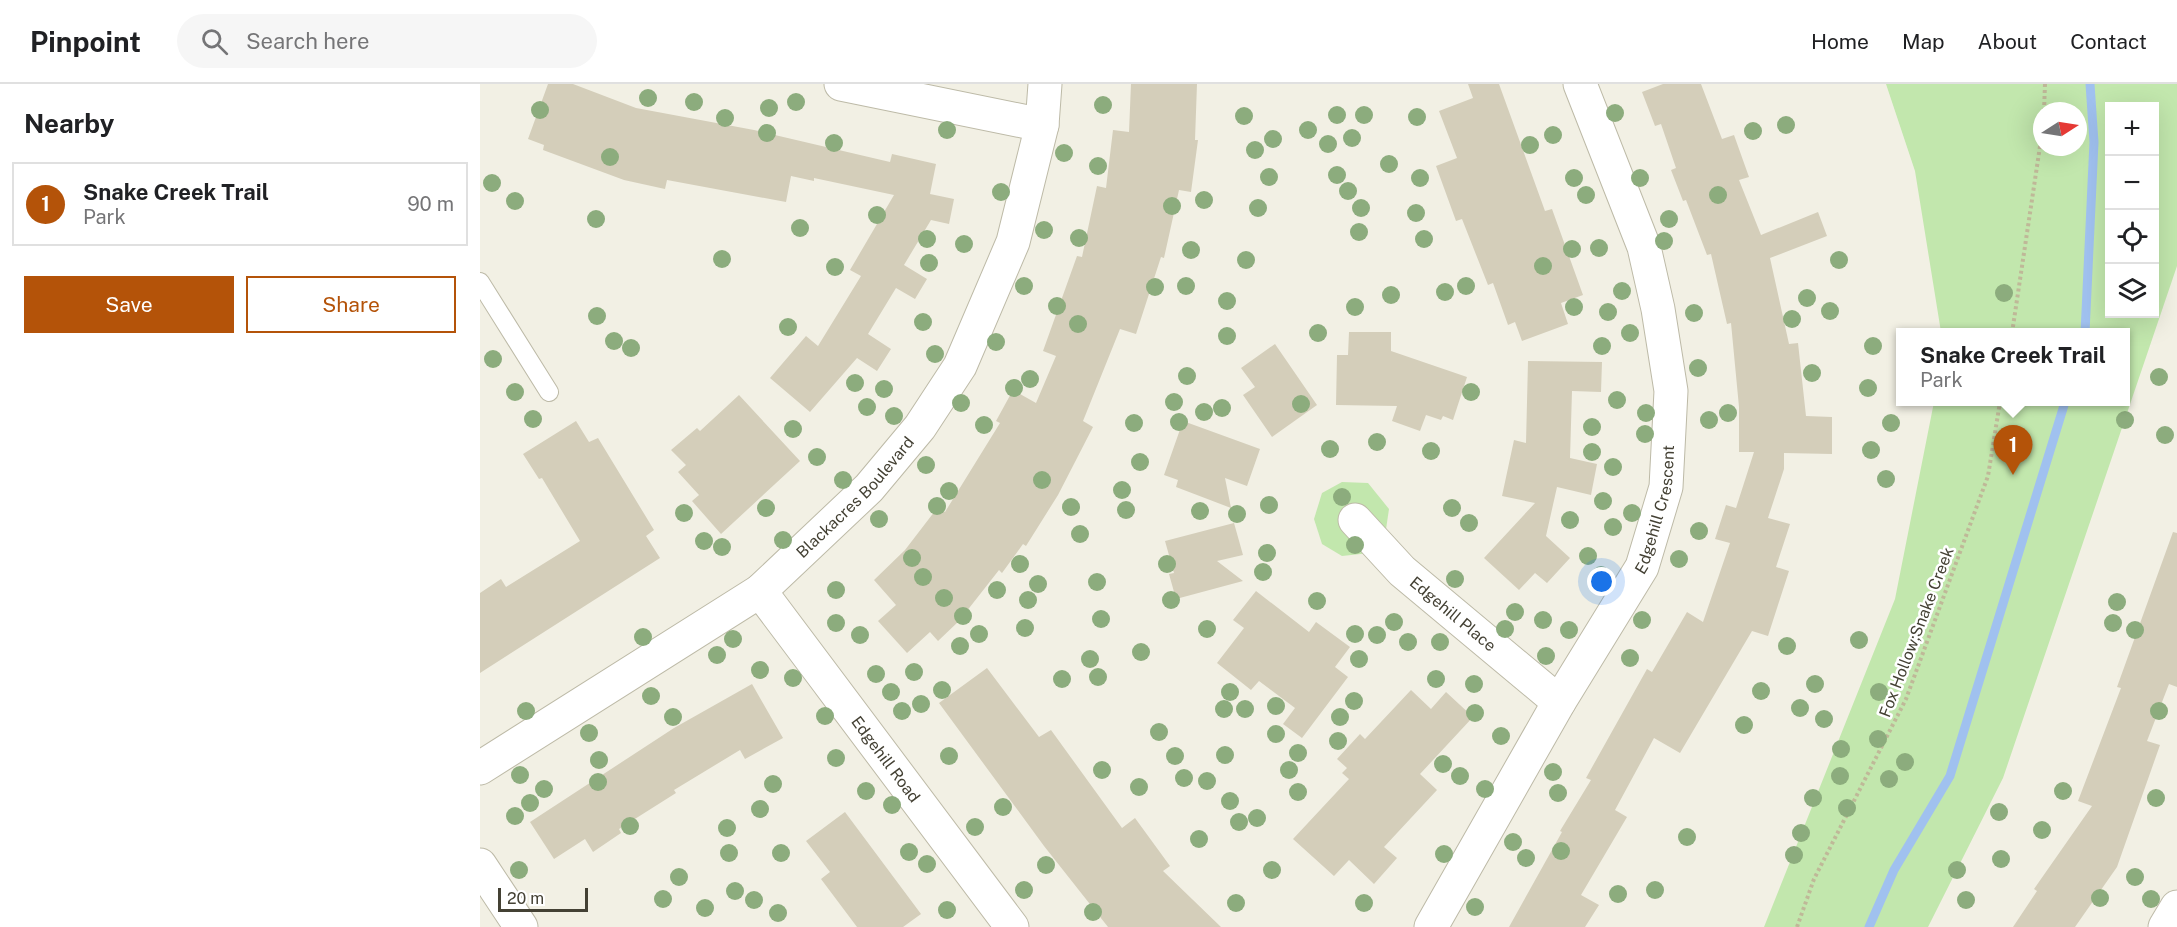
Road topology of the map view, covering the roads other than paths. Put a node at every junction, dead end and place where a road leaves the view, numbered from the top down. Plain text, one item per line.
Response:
1 (841, 84) edge
2 (1045, 84) edge
3 (1580, 84) edge
4 (1042, 125) junction
5 (480, 282) edge
6 (549, 392) dead end
7 (1355, 520) dead end
8 (760, 591) junction
9 (1559, 702) junction
10 (480, 768) edge
11 (480, 865) edge
12 (2177, 907) edge
13 (521, 927) edge
14 (1012, 927) edge
15 (1431, 927) edge
16 (2165, 927) edge

1 - 4 street
2 - 4 street, Blackacres Boulevard
3 - 9 street, Edgehill Crescent
4 - 8 street, Blackacres Boulevard
5 - 6 lane
7 - 9 street, Edgehill Place
8 - 10 street, Blackacres Boulevard
8 - 14 street, Edgehill Road
9 - 15 street, Edgehill Crescent
11 - 13 street
12 - 16 street

